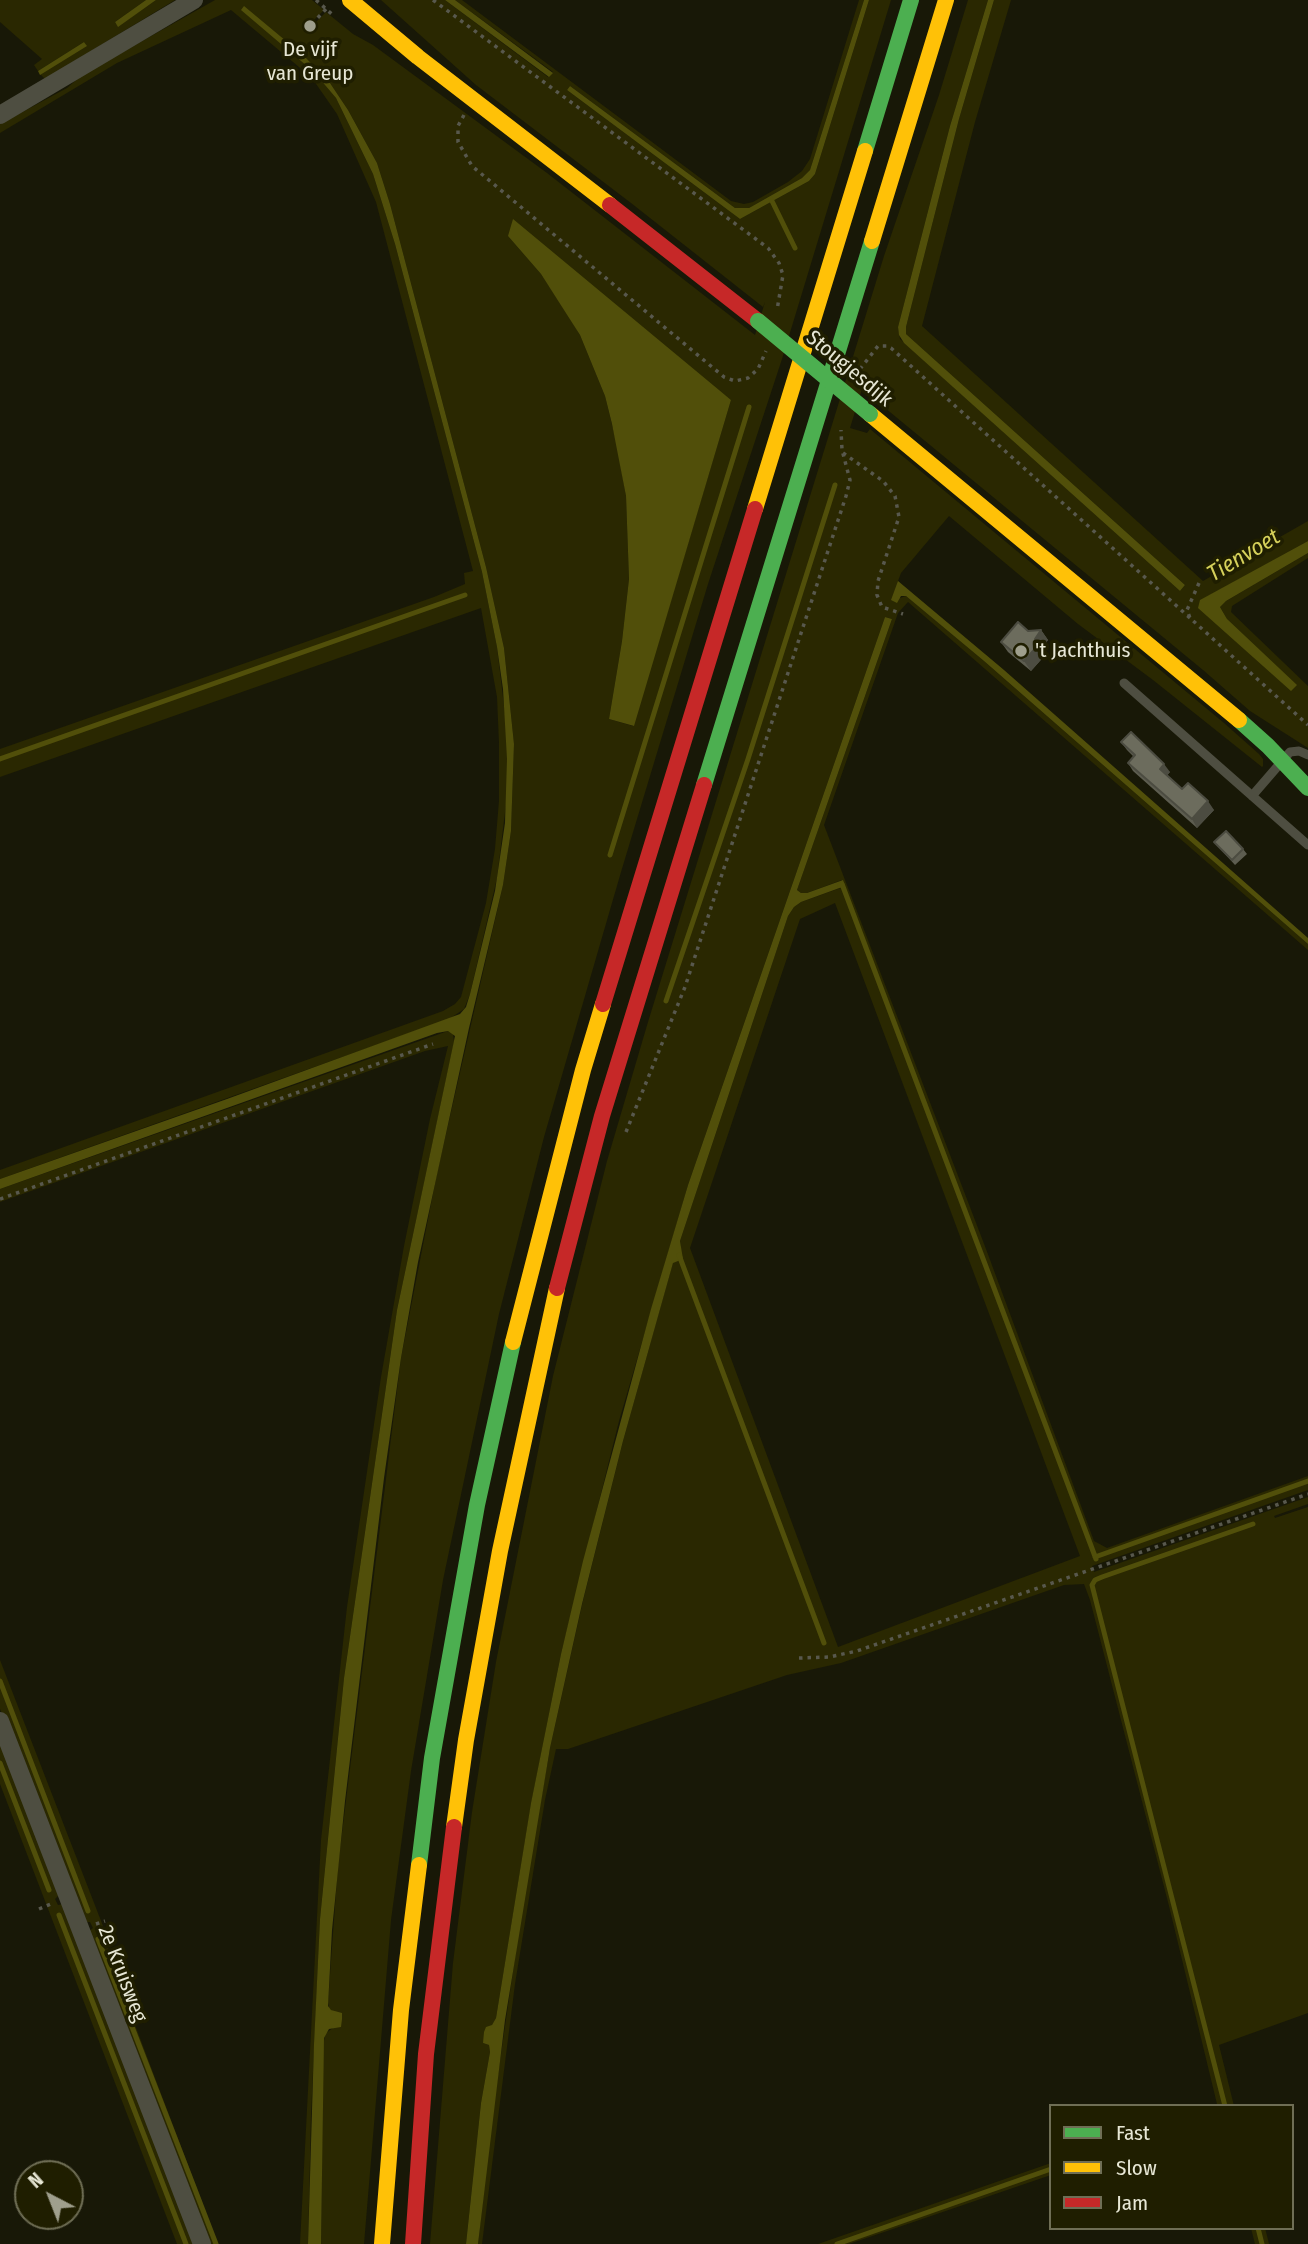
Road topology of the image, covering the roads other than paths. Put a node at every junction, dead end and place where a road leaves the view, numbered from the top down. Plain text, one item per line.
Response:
1 (194, 0) edge
2 (349, 0) edge
3 (911, 0) edge
4 (946, 0) edge
5 (0, 115) edge
6 (1124, 683) dead end
7 (1308, 755) edge
8 (1282, 760) junction
9 (1308, 788) edge
10 (1252, 796) junction
11 (1308, 845) edge
12 (0, 1721) edge
13 (202, 2244) edge
14 (382, 2244) edge
15 (413, 2244) edge

1 - 5 street
2 - 8 main road, Stougjesdijk, bridge
3 - 14 main road
4 - 15 main road
6 - 10 lane
7 - 8 lane
8 - 9 main road, Stougjesdijk
8 - 10 lane
10 - 11 lane
12 - 13 street, 2e Kruisweg

